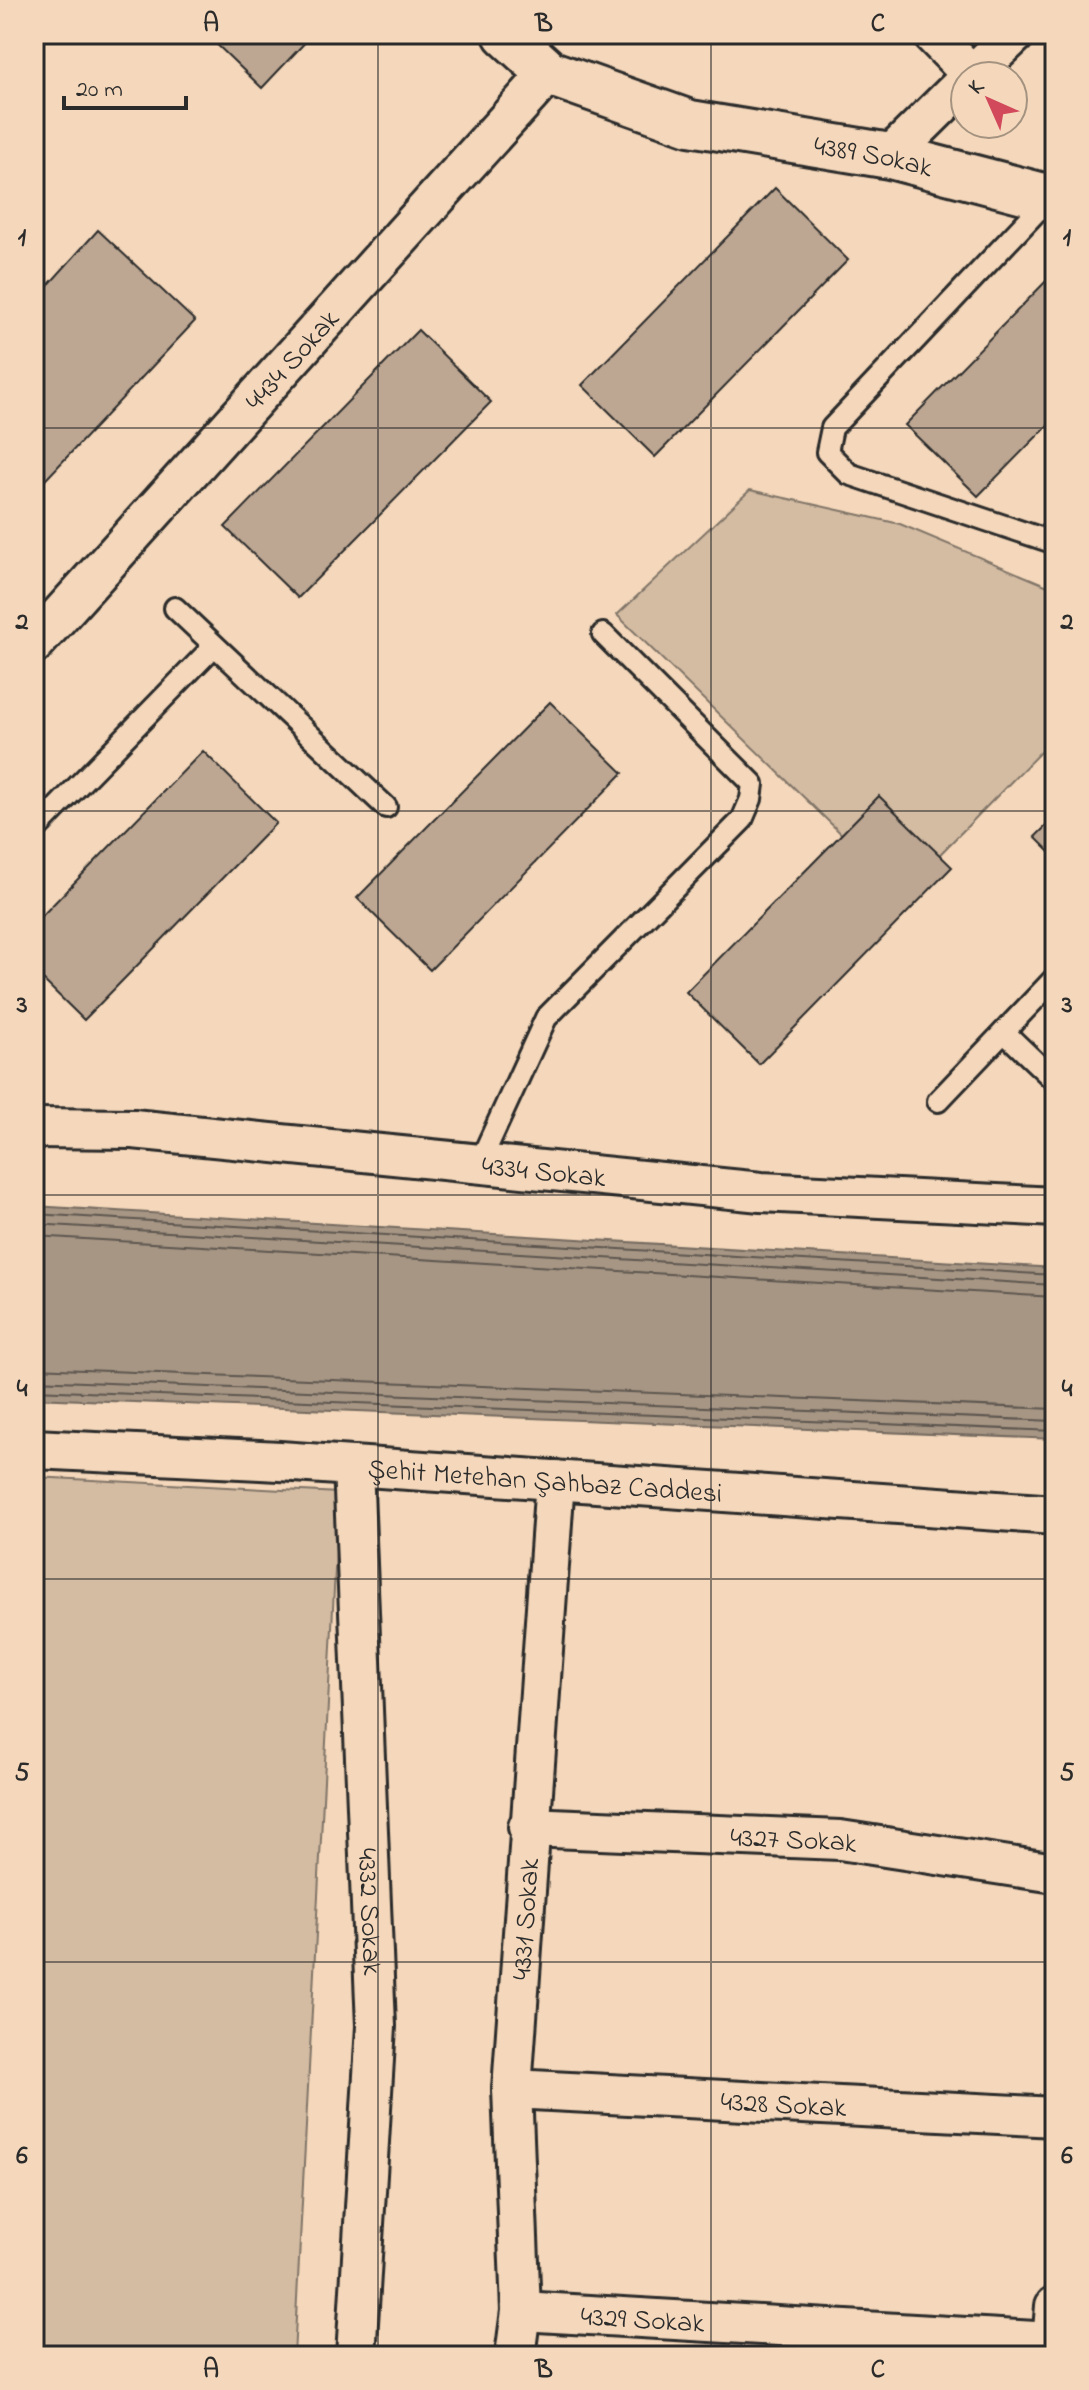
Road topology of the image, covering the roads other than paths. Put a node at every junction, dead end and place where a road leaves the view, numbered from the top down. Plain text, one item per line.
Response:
1 (506, 34) edge
2 (932, 34) edge
3 (1015, 34) edge
4 (957, 60) edge
5 (988, 60) edge
6 (549, 73) junction
7 (949, 98) edge
8 (890, 156) junction
9 (1052, 198) edge
10 (1055, 543) edge
11 (175, 608) dead end
12 (603, 634) dead end
13 (34, 644) edge
14 (214, 646) junction
15 (386, 807) dead end
16 (34, 831) edge
17 (1055, 978) edge
18 (1004, 1032) junction
19 (1055, 1081) edge
20 (938, 1101) dead end
21 (34, 1128) edge
22 (479, 1164) junction
23 (1055, 1207) edge
24 (34, 1449) edge
25 (353, 1466) junction
26 (555, 1480) junction
27 (1055, 1515) edge
28 (528, 1827) junction
29 (1055, 1873) edge
30 (512, 2089) junction
31 (1055, 2117) edge
32 (521, 2311) junction
33 (1053, 2335) edge
34 (356, 2356) edge
35 (515, 2356) edge

1 - 6 main road
2 - 4 street
3 - 5 street
6 - 8 main road, 4389 Sokak
6 - 13 street, 4434 Sokak
7 - 8 street
8 - 9 main road, 4389 Sokak
9 - 10 lane
11 - 14 lane
12 - 22 lane
14 - 15 lane
14 - 16 lane
17 - 18 lane
18 - 19 lane
18 - 20 lane
21 - 22 street, 4334 Sokak
22 - 23 street, 4334 Sokak
24 - 25 street, Şehit Metehan Şahbaz Caddesi
25 - 26 street, Şehit Metehan Şahbaz Caddesi
25 - 34 street, 4332 Sokak
26 - 27 street, Şehit Metehan Şahbaz Caddesi
26 - 28 street, 4331 Sokak
28 - 29 street, 4327 Sokak
28 - 30 street, 4331 Sokak
30 - 31 street, 4328 Sokak
30 - 32 street, 4331 Sokak
32 - 33 street, 4329 Sokak
32 - 35 street, 4331 Sokak

